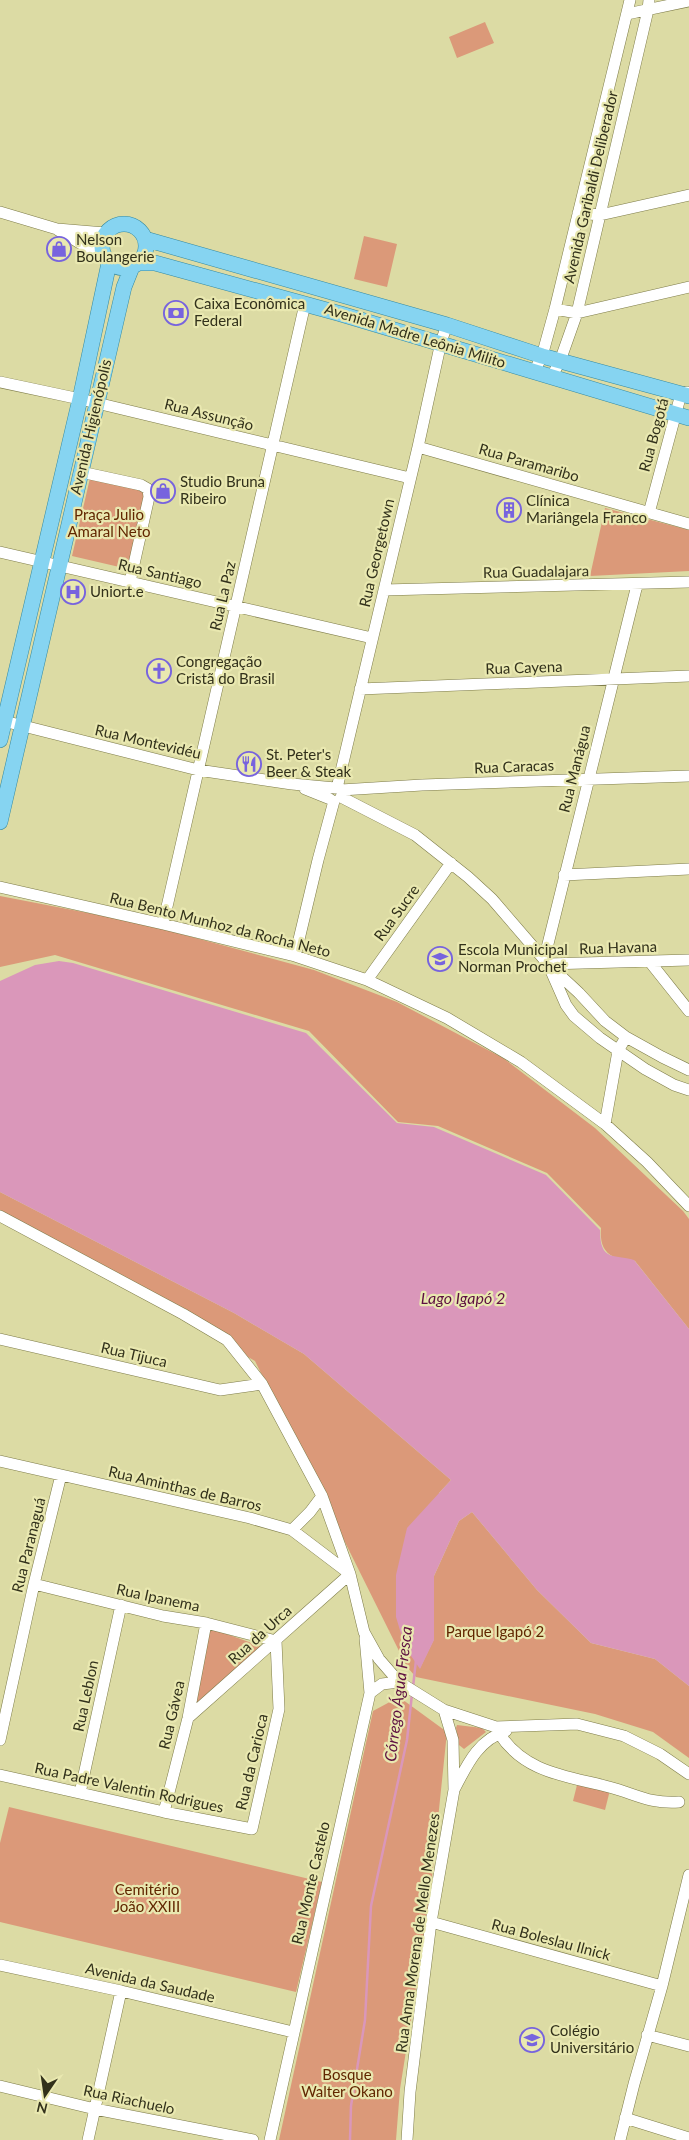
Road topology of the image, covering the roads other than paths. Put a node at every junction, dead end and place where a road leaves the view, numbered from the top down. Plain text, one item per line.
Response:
1 (630, 0) edge
2 (689, 1) edge
3 (649, 5) edge
4 (627, 14) junction
5 (689, 194) edge
6 (0, 212) edge
7 (578, 213) junction
8 (600, 215) junction
9 (57, 229) junction
10 (105, 233) junction
11 (145, 239) junction
12 (107, 261) junction
13 (136, 265) junction
14 (689, 287) edge
15 (305, 304) junction
16 (555, 309) junction
17 (577, 312) junction
18 (447, 325) junction
19 (441, 342) junction
20 (542, 356) junction
21 (560, 361) junction
22 (534, 372) junction
23 (552, 378) junction
24 (0, 382) edge
25 (686, 394) edge
26 (80, 399) junction
27 (97, 403) junction
28 (682, 416) edge
29 (273, 446) junction
30 (418, 447) junction
31 (81, 472) junction
32 (410, 478) junction
33 (649, 513) junction
34 (689, 524) edge
35 (0, 552) edge
36 (42, 562) junction
37 (58, 565) junction
38 (130, 582) junction
39 (689, 582) edge
40 (637, 585) junction
41 (384, 590) junction
42 (236, 606) junction
43 (372, 638) junction
44 (689, 676) edge
45 (613, 680) junction
46 (360, 689) junction
47 (2, 720) edge
48 (21, 726) junction
49 (0, 740) edge
50 (198, 770) junction
51 (689, 776) edge
52 (588, 780) junction
53 (337, 794) junction
54 (0, 822) edge
55 (451, 863) junction
56 (689, 869) edge
57 (564, 875) junction
58 (0, 887) edge
59 (163, 924) junction
60 (295, 956) junction
61 (689, 960) edge
62 (546, 962) junction
63 (650, 962) junction
64 (367, 980) junction
65 (689, 1011) edge
66 (626, 1037) junction
67 (618, 1051) junction
68 (689, 1070) edge
69 (689, 1090) edge
70 (605, 1124) junction
71 (689, 1206) edge
72 (0, 1216) edge
73 (0, 1339) edge
74 (262, 1384) junction
75 (0, 1461) edge
76 (61, 1475) junction
77 (322, 1496) junction
78 (292, 1530) junction
79 (350, 1574) junction
80 (34, 1584) junction
81 (121, 1605) junction
82 (206, 1623) junction
83 (364, 1632) junction
84 (276, 1641) junction
85 (400, 1682) junction
86 (370, 1693) junction
87 (439, 1708) junction
88 (188, 1718) junction
89 (518, 1727) junction
90 (499, 1733) junction
91 (0, 1740) edge
92 (689, 1774) edge
93 (0, 1775) edge
94 (454, 1790) junction
95 (80, 1793) junction
96 (679, 1802) dead end
97 (164, 1812) junction
98 (252, 1828) joint
99 (688, 1882) edge
100 (431, 1922) junction
101 (0, 1965) edge
102 (662, 1986) junction
103 (121, 1991) junction
104 (293, 2032) junction
105 (647, 2035) junction
106 (689, 2046) edge
107 (0, 2086) edge
108 (95, 2109) junction
109 (625, 2118) junction
110 (689, 2138) edge
111 (88, 2140) edge
112 (253, 2140) edge
113 (270, 2140) edge
114 (407, 2140) edge
115 (620, 2140) edge

1 - 4 street, Avenida Garibaldi Deliberador
2 - 3 street
3 - 4 street
3 - 8 street, Avenida Garibaldi Deliberador
4 - 7 street, Avenida Garibaldi Deliberador
5 - 8 street
6 - 9 street
7 - 8 street
7 - 16 street, Avenida Garibaldi Deliberador
8 - 17 street, Avenida Garibaldi Deliberador
9 - 10 street
9 - 12 street
10 - 11 main road
10 - 12 main road
11 - 13 main road
11 - 18 main road, Avenida Madre Leônia Milito
12 - 13 main road
12 - 26 main road, Avenida Higienópolis
13 - 15 main road, Avenida Madre Leônia Milito
13 - 27 main road, Avenida Higienópolis
14 - 17 street
15 - 19 main road, Avenida Madre Leônia Milito
15 - 29 street, Rua La Paz
16 - 17 street
16 - 20 street, Avenida Garibaldi Deliberador
17 - 21 street, Avenida Garibaldi Deliberador
18 - 19 street, Rua Georgetown
18 - 20 main road, Avenida Madre Leônia Milito
19 - 22 main road, Avenida Madre Leônia Milito
19 - 30 street, Rua Georgetown
20 - 21 main road, Avenida Madre Leônia Milito
20 - 22 street, Avenida Garibaldi Deliberador
21 - 23 street, Avenida Garibaldi Deliberador
21 - 25 main road, Avenida Madre Leônia Milito
22 - 23 main road, Avenida Madre Leônia Milito
23 - 28 main road, Avenida Madre Leônia Milito
24 - 26 street, Rua Assunção
25 - 28 street, Rua Bogotá
26 - 27 street, Rua Assunção
26 - 36 main road, Avenida Higienópolis
27 - 29 street, Rua Assunção
27 - 31 main road, Avenida Higienópolis
28 - 33 street, Rua Bogotá
29 - 32 street, Rua Assunção
29 - 42 street, Rua La Paz
30 - 32 street, Rua Georgetown
30 - 33 street, Rua Paramaribo
31 - 37 main road, Avenida Higienópolis
31 - 38 street
32 - 41 street, Rua Georgetown
33 - 34 street, Rua Paramaribo
35 - 36 street, Rua Santiago
36 - 37 street, Rua Santiago
36 - 47 main road, Avenida Higienópolis
37 - 38 street, Rua Santiago
37 - 48 main road, Avenida Higienópolis
38 - 42 street, Rua Santiago
39 - 40 street, Rua Guadalajara
40 - 41 street, Rua Guadalajara
40 - 45 street, Rua Manágua
41 - 43 street, Rua Georgetown
42 - 43 street, Rua Santiago
42 - 50 street, Rua La Paz
43 - 46 street, Rua Georgetown
44 - 45 street, Rua Cayena
45 - 46 street, Rua Cayena
45 - 52 street, Rua Manágua
46 - 53 street, Rua Georgetown
47 - 48 street, Rua Montevidéu
47 - 49 main road, Avenida Higienópolis
48 - 50 street, Rua Montevidéu
48 - 54 main road, Avenida Higienópolis
50 - 53 street, Rua Montevidéu
50 - 59 street, Rua La Paz
51 - 52 street, Rua Caracas
52 - 53 street, Rua Caracas
52 - 57 street, Rua Manágua
53 - 55 street, Rua Montevidéu
53 - 60 street, Rua Georgetown
55 - 62 street, Rua Montevidéu
55 - 64 street, Rua Sucre
56 - 57 street
57 - 62 street, Rua Manágua
58 - 59 street, Rua Bento Munhoz da Rocha Neto
59 - 60 street, Rua Bento Munhoz da Rocha Neto
60 - 64 street, Rua Bento Munhoz da Rocha Neto
61 - 63 street, Rua Havana
62 - 63 street, Rua Havana
62 - 66 street
62 - 67 street, Rua Montevidéu
63 - 65 street
64 - 70 street, Rua Bento Munhoz da Rocha Neto
66 - 67 street
66 - 68 street
67 - 69 street, Rua Montevidéu
67 - 70 street
70 - 71 street, Rua Bento Munhoz da Rocha Neto
72 - 74 street
73 - 74 street, Rua Tijuca
74 - 77 street
75 - 76 street, Rua Aminthas de Barros
76 - 78 street, Rua Aminthas de Barros
76 - 80 street, Rua Paranaguá
77 - 78 street
77 - 79 street
78 - 79 street, Rua Aminthas de Barros
79 - 83 street
79 - 84 street, Rua da Urca
80 - 81 street, Rua Ipanema
80 - 91 street, Rua Paranaguá
81 - 82 street, Rua Ipanema
81 - 95 street, Rua Leblon
82 - 84 street, Rua Ipanema
82 - 88 street, Rua Gávea
83 - 85 street
83 - 86 street, Rua Monte Castelo
84 - 88 street, Rua da Urca
84 - 98 street, Rua da Carioca
85 - 86 street
85 - 87 street
86 - 104 street, Rua Monte Castelo
87 - 89 street
87 - 94 street
88 - 97 street, Rua Gávea
89 - 90 street
89 - 92 street
90 - 94 street
90 - 96 street
93 - 95 street, Rua Padre Valentin Rodrigues
94 - 100 street, Rua Anna Morena de Mello Menezes
95 - 97 street, Rua Padre Valentin Rodrigues
97 - 98 street, Rua Padre Valentin Rodrigues
99 - 102 street
100 - 102 street, Rua Boleslau Ilnick
100 - 114 street, Rua Anna Morena de Mello Menezes
101 - 103 street, Avenida da Saudade
102 - 105 street
103 - 104 street, Avenida da Saudade
103 - 108 street
104 - 113 street, Rua Monte Castelo
105 - 106 street
105 - 109 street
107 - 108 street, Rua Riachuelo
108 - 111 street
108 - 112 street, Rua Riachuelo
109 - 110 street
109 - 115 street

